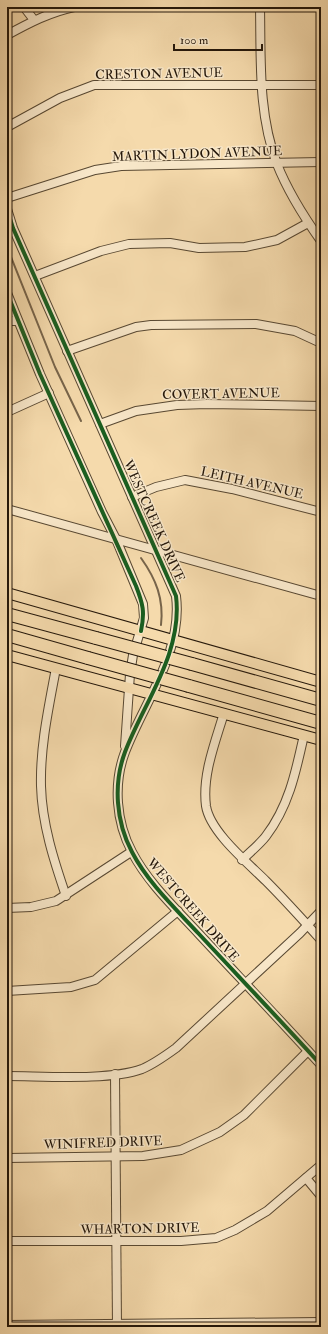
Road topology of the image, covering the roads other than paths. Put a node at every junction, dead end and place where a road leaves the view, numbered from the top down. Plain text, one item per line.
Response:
1 (24, 7) edge
2 (74, 7) edge
3 (260, 7) edge
4 (34, 20) junction
5 (7, 35) edge
6 (261, 84) junction
7 (321, 84) edge
8 (7, 127) edge
9 (321, 162) edge
10 (277, 164) junction
11 (7, 198) edge
12 (7, 209) edge
13 (308, 223) junction
14 (321, 241) edge
15 (35, 276) junction
16 (7, 293) edge
17 (7, 321) edge
18 (17, 321) junction
19 (321, 343) edge
20 (67, 350) junction
21 (49, 393) junction
22 (321, 406) edge
23 (7, 412) edge
24 (100, 424) junction
25 (132, 497) junction
26 (7, 509) edge
27 (321, 512) edge
28 (116, 539) junction
29 (155, 550) junction
30 (7, 593) edge
31 (321, 596) edge
32 (7, 614) edge
33 (141, 630) junction
34 (7, 635) edge
35 (174, 639) junction
36 (7, 655) edge
37 (56, 668) junction
38 (321, 682) edge
39 (129, 687) junction
40 (152, 694) junction
41 (321, 700) edge
42 (224, 713) junction
43 (321, 723) edge
44 (304, 735) junction
45 (321, 740) edge
46 (125, 753) junction
47 (131, 852) junction
48 (242, 860) junction
49 (66, 896) junction
50 (7, 908) edge
51 (178, 911) junction
52 (321, 911) edge
53 (308, 925) junction
54 (321, 940) edge
55 (245, 984) junction
56 (7, 991) edge
57 (308, 1051) junction
58 (321, 1065) edge
59 (115, 1074) junction
60 (7, 1076) edge
61 (115, 1157) junction
62 (7, 1158) edge
63 (321, 1165) edge
64 (306, 1178) junction
65 (321, 1196) edge
66 (7, 1241) edge
67 (116, 1242) junction
68 (321, 1322) edge
69 (7, 1325) edge
70 (117, 1325) edge

1 - 4 street
2 - 4 street
3 - 6 street
4 - 5 street
6 - 7 street, CRESTON AVENUE
6 - 8 street, CRESTON AVENUE
6 - 10 street
9 - 10 street, MARTIN LYDON AVENUE
10 - 11 street, MARTIN LYDON AVENUE
10 - 13 street
12 - 15 street, WESTCREEK DRIVE
13 - 14 street
13 - 15 street
15 - 20 street, WESTCREEK DRIVE
16 - 18 street, WESTCREEK DRIVE
17 - 18 street
18 - 21 street, WESTCREEK DRIVE
19 - 20 street
20 - 24 street, WESTCREEK DRIVE
21 - 23 street
21 - 28 street, WESTCREEK DRIVE
22 - 24 street, COVERT AVENUE
24 - 25 street, WESTCREEK DRIVE
25 - 27 street, LEITH AVENUE
25 - 29 street, WESTCREEK DRIVE
26 - 28 street
28 - 29 street
28 - 33 street, WESTCREEK DRIVE
29 - 31 street
29 - 35 street, WESTCREEK DRIVE
30 - 33 main road
32 - 41 highway, bridge
33 - 35 main road
33 - 39 street, WESTCREEK DRIVE
34 - 43 highway, bridge
35 - 38 main road
35 - 40 street, WESTCREEK DRIVE
36 - 37 main road
37 - 39 main road
37 - 49 street
39 - 40 main road
39 - 46 street, WESTCREEK DRIVE
40 - 42 main road
40 - 46 street, WESTCREEK DRIVE
42 - 44 main road
42 - 48 street
44 - 45 main road
44 - 48 street
46 - 47 street, WESTCREEK DRIVE
47 - 49 street
47 - 51 street, WESTCREEK DRIVE
48 - 53 street
49 - 50 street
51 - 55 street, WESTCREEK DRIVE
51 - 56 street
52 - 53 street
53 - 54 street
53 - 55 street
55 - 57 street, WESTCREEK DRIVE
55 - 59 street
57 - 58 street, WESTCREEK DRIVE
57 - 61 street, WINIFRED DRIVE
59 - 60 street
59 - 61 street
61 - 62 street, WINIFRED DRIVE
61 - 67 street
63 - 64 street, WHARTON DRIVE
64 - 65 street
64 - 67 street, WHARTON DRIVE
66 - 67 street, WHARTON DRIVE
67 - 70 street
68 - 70 street
69 - 70 street

